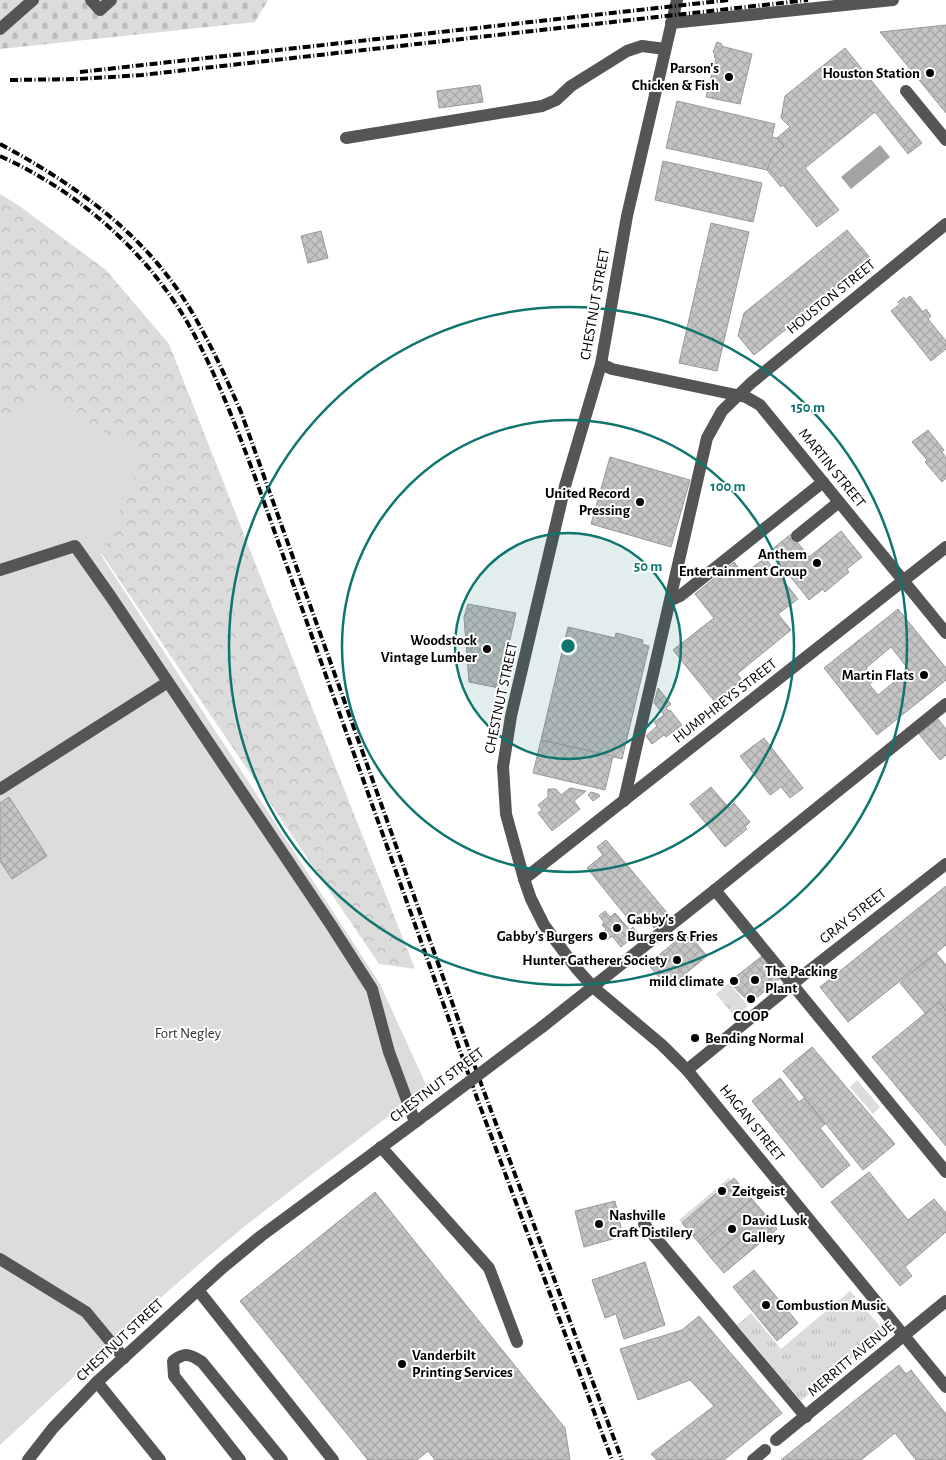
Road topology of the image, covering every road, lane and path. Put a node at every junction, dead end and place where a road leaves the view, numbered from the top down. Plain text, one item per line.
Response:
1 (33, 0) edge
2 (91, 0) edge
3 (111, 0) edge
4 (677, 0) edge
5 (893, 0) edge
6 (671, 23) junction
7 (0, 29) edge
8 (665, 49) junction
9 (906, 91) dead end
10 (346, 138) dead end
11 (946, 140) edge
12 (946, 224) edge
13 (601, 364) junction
14 (737, 396) junction
15 (823, 482) junction
16 (839, 502) junction
17 (797, 536) dead end
18 (946, 547) edge
19 (0, 570) edge
20 (903, 581) junction
21 (670, 600) junction
22 (946, 633) edge
23 (168, 682) junction
24 (946, 704) edge
25 (0, 789) edge
26 (624, 801) junction
27 (946, 864) edge
28 (524, 879) junction
29 (715, 890) junction
30 (792, 985) junction
31 (593, 987) junction
32 (687, 1070) junction
33 (420, 1118) junction
34 (381, 1147) junction
35 (946, 1172) edge
36 (644, 1224) dead end
37 (0, 1259) edge
38 (198, 1290) junction
39 (946, 1302) edge
40 (904, 1336) junction
41 (517, 1342) dead end
42 (124, 1358) junction
43 (98, 1382) junction
44 (946, 1387) edge
45 (806, 1417) junction
46 (776, 1440) dead end
47 (765, 1450) dead end
48 (28, 1460) edge
49 (160, 1460) edge
50 (240, 1460) edge
51 (282, 1460) edge
52 (333, 1460) edge
53 (753, 1460) edge

1 - 7 street
2 - 3 street
4 - 6 street, CHESTNUT STREET
5 - 6 street
6 - 8 street, CHESTNUT STREET
8 - 10 street
8 - 13 street, CHESTNUT STREET
9 - 11 street
12 - 14 street, HOUSTON STREET
13 - 14 street, MARTIN STREET
13 - 28 street, CHESTNUT STREET
14 - 15 street, MARTIN STREET
14 - 21 street, HOUSTON STREET
15 - 16 street, MARTIN STREET
15 - 21 street
16 - 17 street
16 - 20 street, MARTIN STREET
18 - 20 street, HUMPHREYS STREET
19 - 23 street
20 - 22 street, MARTIN STREET
20 - 26 street, HUMPHREYS STREET
21 - 26 street, HOUSTON STREET
23 - 25 street
23 - 33 street
24 - 29 street
26 - 28 street, HUMPHREYS STREET
27 - 30 street, GRAY STREET
28 - 31 street, CHESTNUT STREET
29 - 30 street
29 - 31 street
30 - 32 street, GRAY STREET
30 - 35 street
31 - 32 street, HAGAN STREET
31 - 33 street, CHESTNUT STREET, bridge
32 - 40 street, HAGAN STREET
33 - 34 street, CHESTNUT STREET
34 - 38 street, CHESTNUT STREET
34 - 41 street
36 - 45 street
37 - 42 street
38 - 42 street, CHESTNUT STREET
38 - 52 street
39 - 40 street, MERRITT AVENUE
40 - 44 street, HAGAN STREET
40 - 45 street, MERRITT AVENUE
42 - 43 street, CHESTNUT STREET
43 - 48 street, CHESTNUT STREET
43 - 49 street
45 - 46 street, MERRITT AVENUE
47 - 53 street
50 - 51 street

